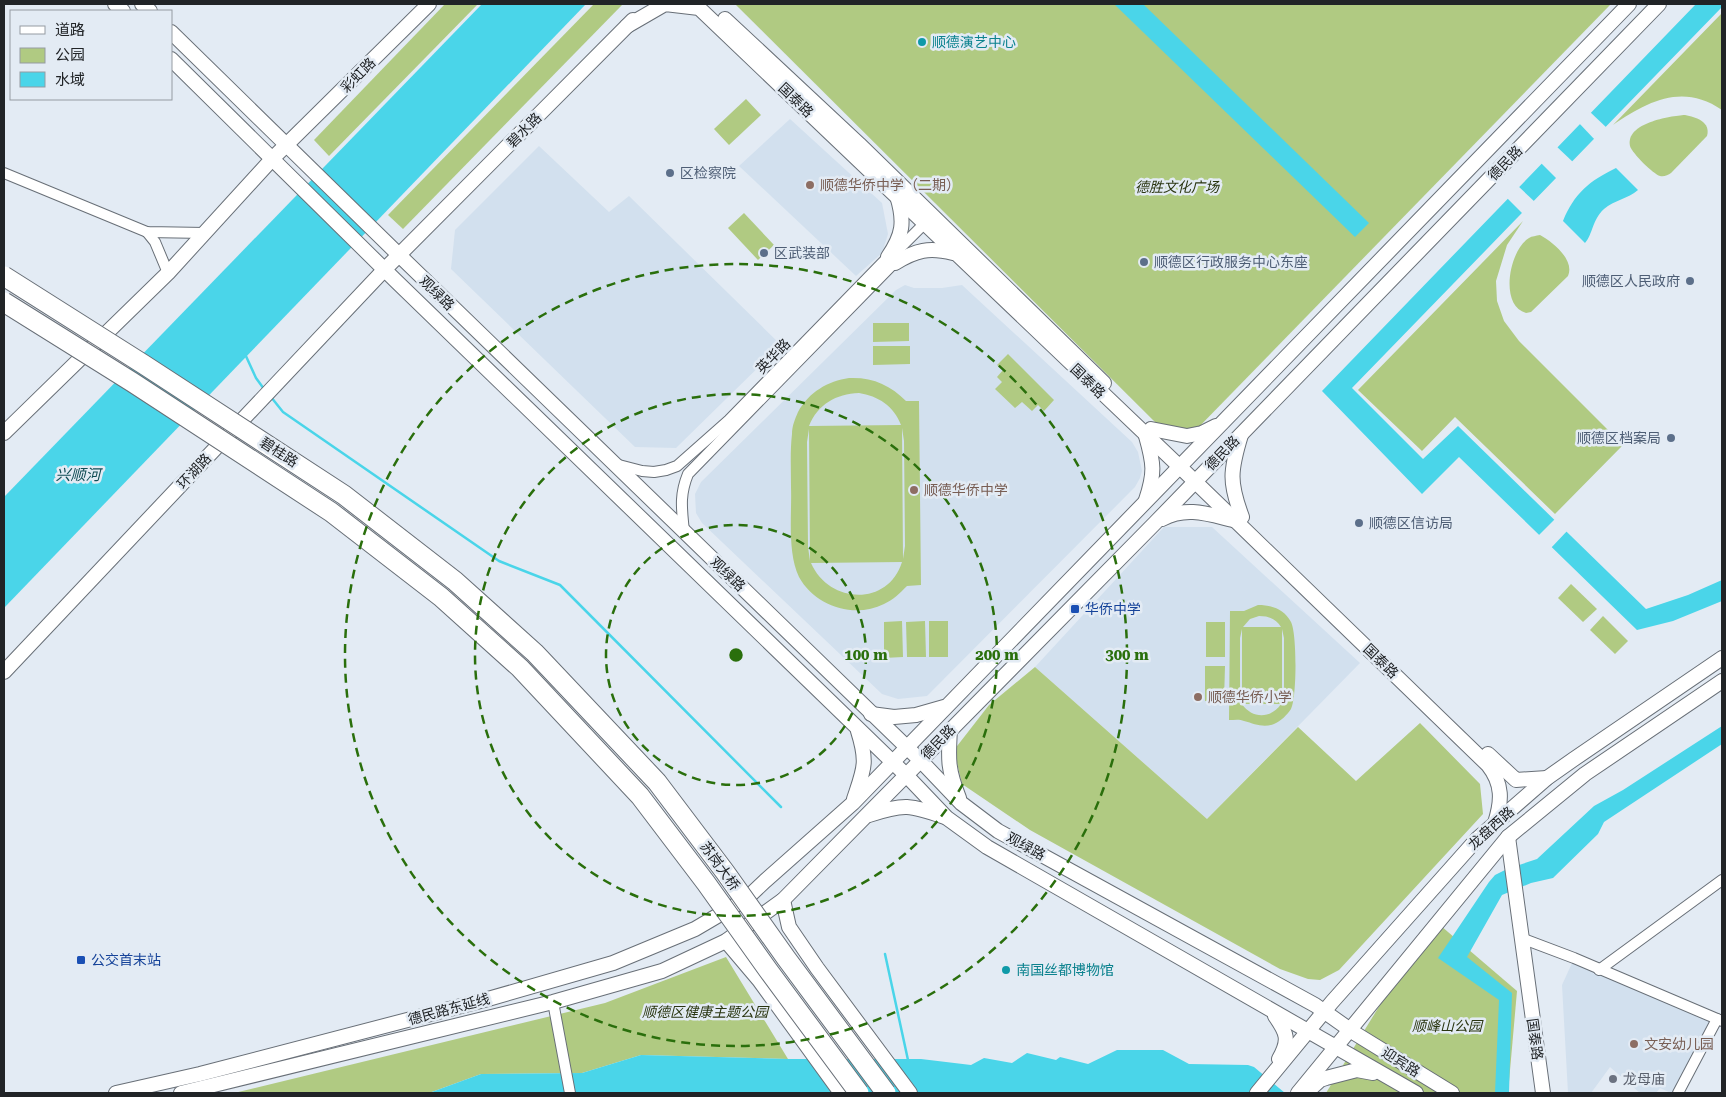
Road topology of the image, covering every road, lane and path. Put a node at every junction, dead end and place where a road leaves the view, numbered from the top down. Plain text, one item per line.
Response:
1 (429, 4) edge
2 (649, 4) edge
3 (708, 4) edge
4 (1629, 4) edge
5 (1659, 4) edge
6 (627, 26) junction
7 (172, 33) edge
8 (172, 60) edge
9 (287, 145) junction
10 (273, 158) junction
11 (4, 174) edge
12 (896, 196) junction
13 (931, 222) junction
14 (147, 232) junction
15 (204, 233) junction
16 (955, 253) junction
17 (399, 255) junction
18 (892, 260) junction
19 (4, 265) edge
20 (384, 270) junction
21 (168, 273) junction
22 (4, 276) edge
23 (4, 302) edge
24 (160, 375) junction
25 (1224, 422) junction
26 (1148, 432) junction
27 (4, 433) edge
28 (1242, 434) junction
29 (612, 463) junction
30 (1183, 464) junction
31 (1198, 479) junction
32 (1144, 504) junction
33 (1238, 518) junction
34 (1155, 523) junction
35 (684, 532) junction
36 (535, 653) joint
37 (1722, 658) edge
38 (520, 668) joint
39 (4, 672) edge
40 (1722, 681) edge
41 (947, 706) junction
42 (871, 714) junction
43 (856, 728) junction
44 (950, 730) junction
45 (906, 747) junction
46 (920, 760) junction
47 (892, 762) junction
48 (906, 775) junction
49 (1548, 778) junction
50 (853, 803) junction
51 (961, 803) junction
52 (866, 816) junction
53 (947, 818) junction
54 (1495, 823) junction
55 (1508, 837) junction
56 (1722, 880) edge
57 (783, 900) junction
58 (1521, 938) junction
59 (726, 941) junction
60 (1599, 970) junction
61 (553, 1002) junction
62 (1271, 1011) junction
63 (1324, 1011) junction
64 (1720, 1020) edge
65 (1349, 1030) junction
66 (1303, 1036) junction
67 (1336, 1047) junction
68 (1382, 1074) junction
69 (1260, 1089) edge
70 (116, 1093) edge
71 (181, 1093) edge
72 (570, 1093) edge
73 (841, 1093) edge
74 (859, 1093) edge
75 (886, 1093) edge
76 (910, 1093) edge
77 (1298, 1093) edge
78 (1305, 1093) edge
79 (1416, 1093) edge
80 (1452, 1093) edge
81 (1543, 1093) edge
82 (1678, 1093) edge

1 - 9 main road, 彩虹路
2 - 6 main road, 碧水路
3 - 13 main road, 国泰路
4 - 25 main road, 德民路东延线
5 - 28 main road, 德民路
6 - 12 main road, 国泰路
6 - 17 main road, 碧水路
7 - 9 main road, 观绿路
8 - 10 main road, 观绿路
9 - 10 main road, 彩虹路
9 - 17 main road, 观绿路
10 - 15 main road
10 - 20 main road, 观绿路
11 - 14 street
12 - 13 main road, 国泰路
12 - 18 main road
13 - 16 main road, 国泰路
13 - 18 street, 英华路
13 - 26 main road, 国泰路
14 - 15 street
14 - 21 street
15 - 21 main road
16 - 18 main road
16 - 26 main road, 国泰路
17 - 20 main road, 碧水路
17 - 29 main road, 观绿路
18 - 29 street, 英华路
18 - 35 street, 英华路
19 - 24 highway, bridge
20 - 39 main road, 环湖路
20 - 43 main road, 观绿路
21 - 27 main road
22 - 24 highway, 碧桂路, bridge
23 - 38 highway, 碧桂路, bridge
24 - 36 highway, 碧桂路, bridge
25 - 26 main road
25 - 30 main road, 德民路东延线
26 - 30 main road, 国泰路
26 - 32 main road
28 - 31 main road, 德民路
28 - 33 main road
29 - 35 main road, 观绿路
30 - 31 main road, 国泰路
30 - 32 main road, 德民路东延线
31 - 33 main road, 国泰路
31 - 34 main road, 德民路
32 - 41 main road, 德民路东延线
33 - 34 main road
33 - 49 main road, 国泰路
33 - 54 main road, 国泰路
34 - 44 main road, 德民路
35 - 42 main road, 观绿路
36 - 75 highway, 苏岗大桥, bridge
37 - 49 main road, 龙盘西路
38 - 74 highway, 苏岗大桥, bridge
40 - 55 main road, 龙盘西路
41 - 42 main road
41 - 45 main road, 德民路东延线
42 - 45 main road, 观绿路
43 - 47 main road, 观绿路
43 - 50 main road
44 - 46 main road, 德民路
44 - 51 main road
45 - 46 main road, 观绿路
45 - 47 main road, 德民路东延线
46 - 48 main road, 德民路
46 - 51 main road, 观绿路
47 - 48 main road, 观绿路
47 - 50 main road, 德民路东延线
48 - 52 main road, 德民路
48 - 53 main road, 观绿路
49 - 54 main road, 龙盘西路
50 - 70 main road, 德民路东延线
51 - 63 main road, 观绿路
52 - 53 main road
52 - 57 main road, 德民路
53 - 62 main road, 观绿路
54 - 63 main road, 龙盘西路
55 - 58 main road, 国泰路
55 - 65 main road, 龙盘西路
56 - 60 street
57 - 59 main road, 德民路东延线
57 - 76 main road
58 - 60 street
58 - 81 main road, 国泰路
59 - 61 main road, 德民路东延线
59 - 73 main road
60 - 64 street
61 - 71 main road, 德民路东延线
61 - 72 street
62 - 66 main road, 观绿路
62 - 69 main road
63 - 65 main road, 观绿路
63 - 66 main road, 龙盘西路
64 - 82 street
65 - 67 main road, 龙盘西路
65 - 80 main road, 迎宾路
66 - 67 main road, 观绿路
66 - 69 main road, 龙盘西路
67 - 68 main road, 观绿路
67 - 77 main road, 龙盘西路
68 - 78 main road
68 - 79 main road, 观绿路

